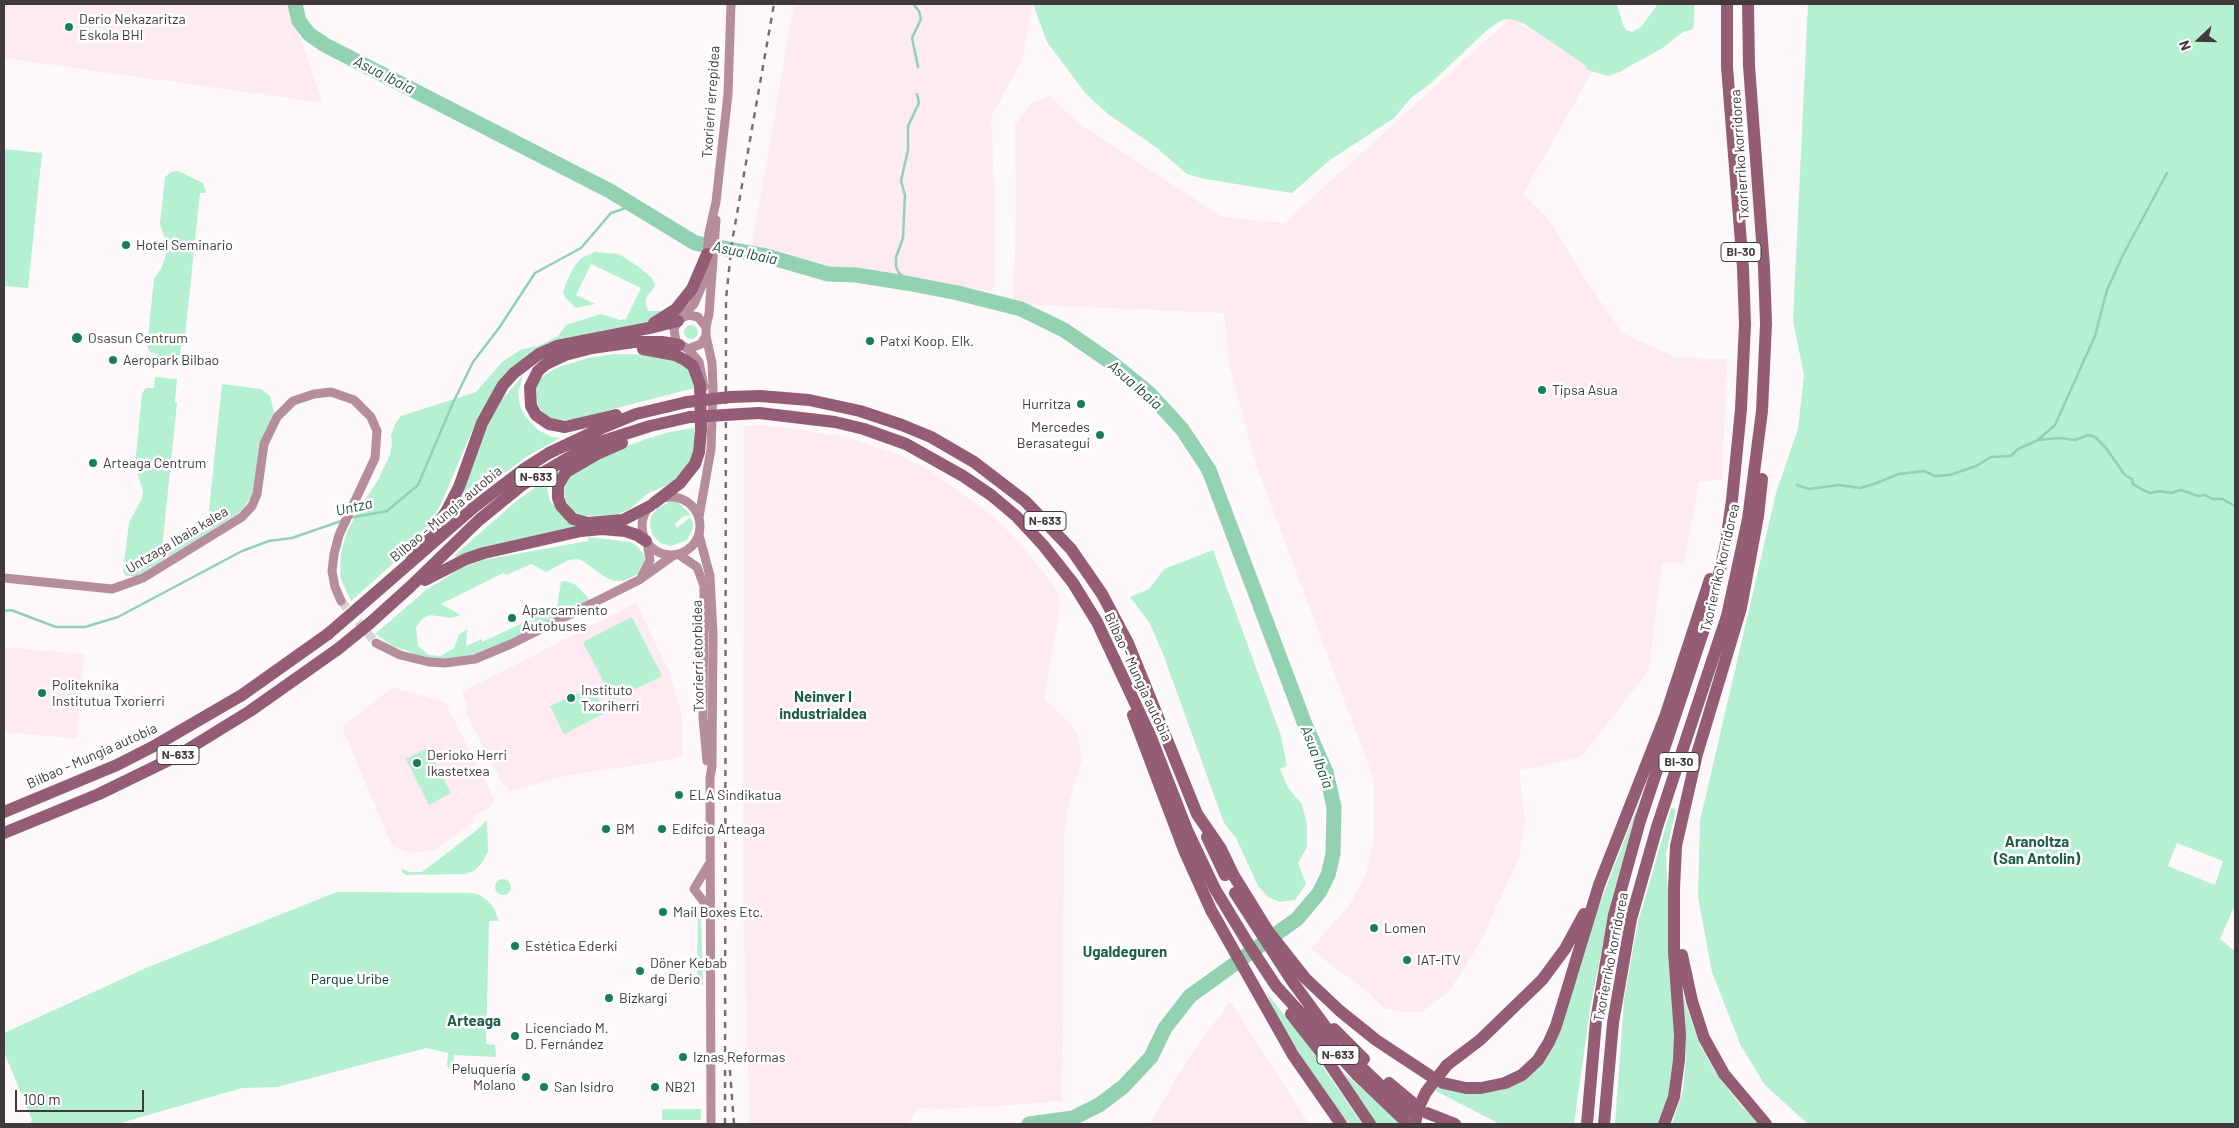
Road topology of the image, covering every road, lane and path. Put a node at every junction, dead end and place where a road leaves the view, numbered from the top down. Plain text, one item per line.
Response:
1 (731, 4) edge
2 (1727, 4) edge
3 (1748, 4) edge
4 (709, 253) junction
5 (679, 319) junction
6 (641, 330) junction
7 (706, 331) junction
8 (621, 344) junction
9 (683, 347) junction
10 (1762, 411) junction
11 (636, 414) junction
12 (690, 420) junction
13 (667, 497) junction
14 (1732, 500) junction
15 (652, 504) junction
16 (699, 517) junction
17 (699, 535) junction
18 (646, 541) junction
19 (676, 555) junction
20 (409, 564) junction
21 (4, 578) edge
22 (639, 580) junction
23 (411, 586) junction
24 (341, 601) tunnel mouth
25 (376, 643) tunnel mouth
26 (1120, 675) junction
27 (710, 778) junction
28 (4, 812) edge
29 (4, 832) edge
30 (710, 864) junction
31 (699, 881) junction
32 (1599, 885) junction
33 (710, 888) junction
34 (1674, 889) junction
35 (700, 897) junction
36 (710, 910) junction
37 (1253, 915) junction
38 (1276, 986) junction
39 (1429, 1075) dead end
40 (1443, 1083) dead end
41 (1427, 1113) dead end
42 (1410, 1115) edge
43 (1587, 1118) edge
44 (1604, 1119) edge
45 (711, 1124) edge
46 (1341, 1124) edge
47 (1370, 1124) edge
48 (1455, 1124) edge
49 (1664, 1124) edge
50 (1766, 1124) edge

1 - 4 street, Txorierri errepidea
2 - 14 highway, Txorierriko korridorea / BI-30
3 - 10 highway, Txorierriko korridorea / BI-30
4 - 5 street, Txorierri errepidea
4 - 6 highway
4 - 7 street, Txorierri errepidea
5 - 6 highway
5 - 7 street
5 - 9 street
6 - 20 highway
7 - 9 street
7 - 16 street, Txorierri errepidea
8 - 9 highway
8 - 11 highway
8 - 15 highway
9 - 13 street
10 - 34 highway
10 - 44 highway, Txorierriko korridorea / BI-30
11 - 20 highway, Bilbao - Mungia autobia / N-633
11 - 37 highway, Bilbao - Mungia autobia / N-633, bridge
12 - 15 highway
12 - 23 highway, Bilbao - Mungia autobia / N-633
12 - 26 highway, Bilbao - Mungia autobia / N-633, bridge
13 - 15 street
13 - 16 street
14 - 32 highway
14 - 43 highway, Txorierriko korridorea / BI-30
15 - 18 street
16 - 17 street
17 - 19 street
17 - 27 street, Txorierri etorbidea
18 - 19 street
18 - 22 street
18 - 23 highway
19 - 22 street
19 - 27 street, Txorierri etorbidea
20 - 28 highway, Bilbao - Mungia autobia / N-633, bridge
21 - 24 street, Untzaga Ibaia kalea
22 - 25 street
23 - 29 highway, Bilbao - Mungia autobia / N-633, bridge
26 - 38 highway, Bilbao - Mungia autobia / N-633
26 - 46 highway
27 - 30 street, Txorierri etorbidea
30 - 31 street
30 - 33 street, Txorierri etorbidea
31 - 33 street
31 - 35 street
32 - 40 highway
32 - 42 highway, bridge
33 - 35 street
33 - 36 street, Txorierri etorbidea
34 - 49 highway
34 - 50 highway
35 - 36 street
36 - 45 street, Txorierri etorbidea
37 - 39 highway
37 - 42 highway, N-633
38 - 42 highway, Bilbao - Mungia autobia / N-633
38 - 47 highway
41 - 48 highway

